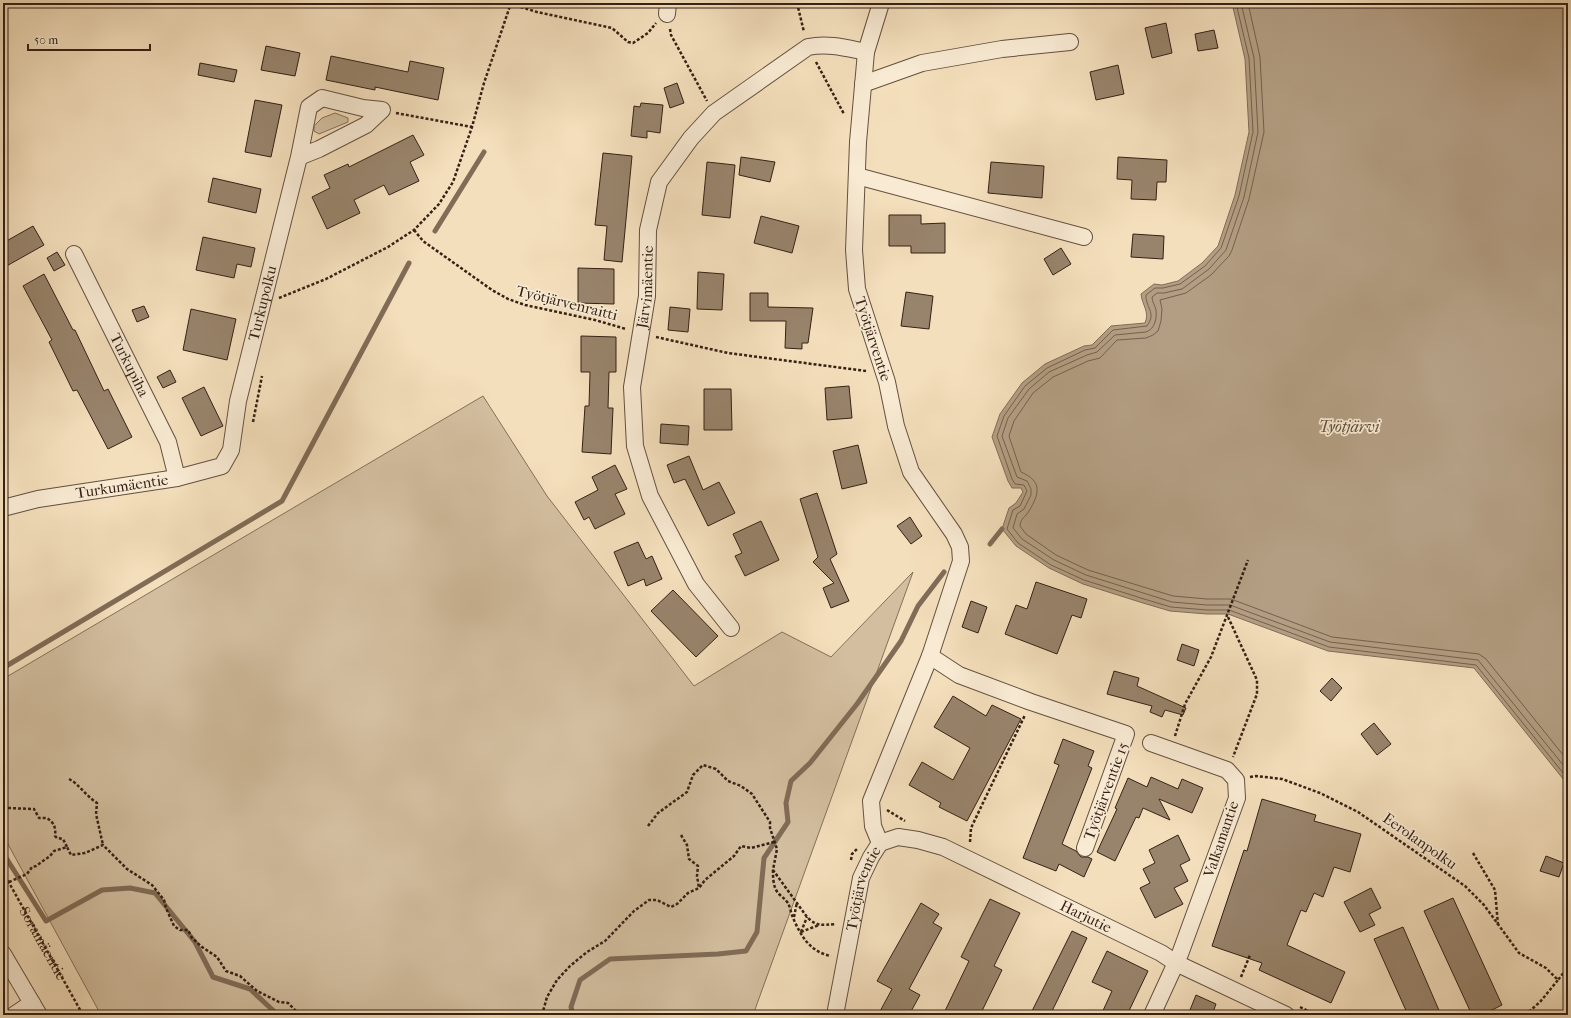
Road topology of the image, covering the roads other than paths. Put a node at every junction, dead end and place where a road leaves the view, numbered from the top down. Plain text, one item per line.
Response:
1 (881, 3) edge
2 (1070, 42) dead end
3 (866, 52) junction
4 (863, 84) junction
5 (299, 157) junction
6 (857, 176) junction
7 (1084, 237) dead end
8 (74, 254) dead end
9 (232, 450) joint
10 (177, 478) junction
11 (3, 508) edge
12 (732, 628) dead end
13 (930, 656) junction
14 (1151, 743) dead end
15 (880, 843) junction
16 (1085, 848) dead end
17 (3, 954) edge
18 (1176, 963) junction
19 (36, 1009) edge
20 (14, 1015) edge
21 (835, 1015) edge
22 (1152, 1015) edge
23 (1286, 1015) edge

1 - 3 street, Työtjärventie
2 - 4 street
3 - 4 street, Työtjärventie
3 - 12 street, Järvimäentie
4 - 6 street, Työtjärventie
5 - 5 street, Turkupolku
5 - 9 street, Turkupolku
6 - 7 street
6 - 13 street, Työtjärventie
8 - 10 street, Turkupiha
9 - 10 street, Turkumäentie
10 - 11 street, Turkumäentie
13 - 15 street, Työtjärventie
13 - 16 street, Työtjärventie 15
14 - 18 street, Valkamantie
15 - 18 street, Harjutie
15 - 21 street, Työtjärventie
17 - 19 street
18 - 22 street, Valkamantie
18 - 23 street, Harjutie
19 - 20 street

